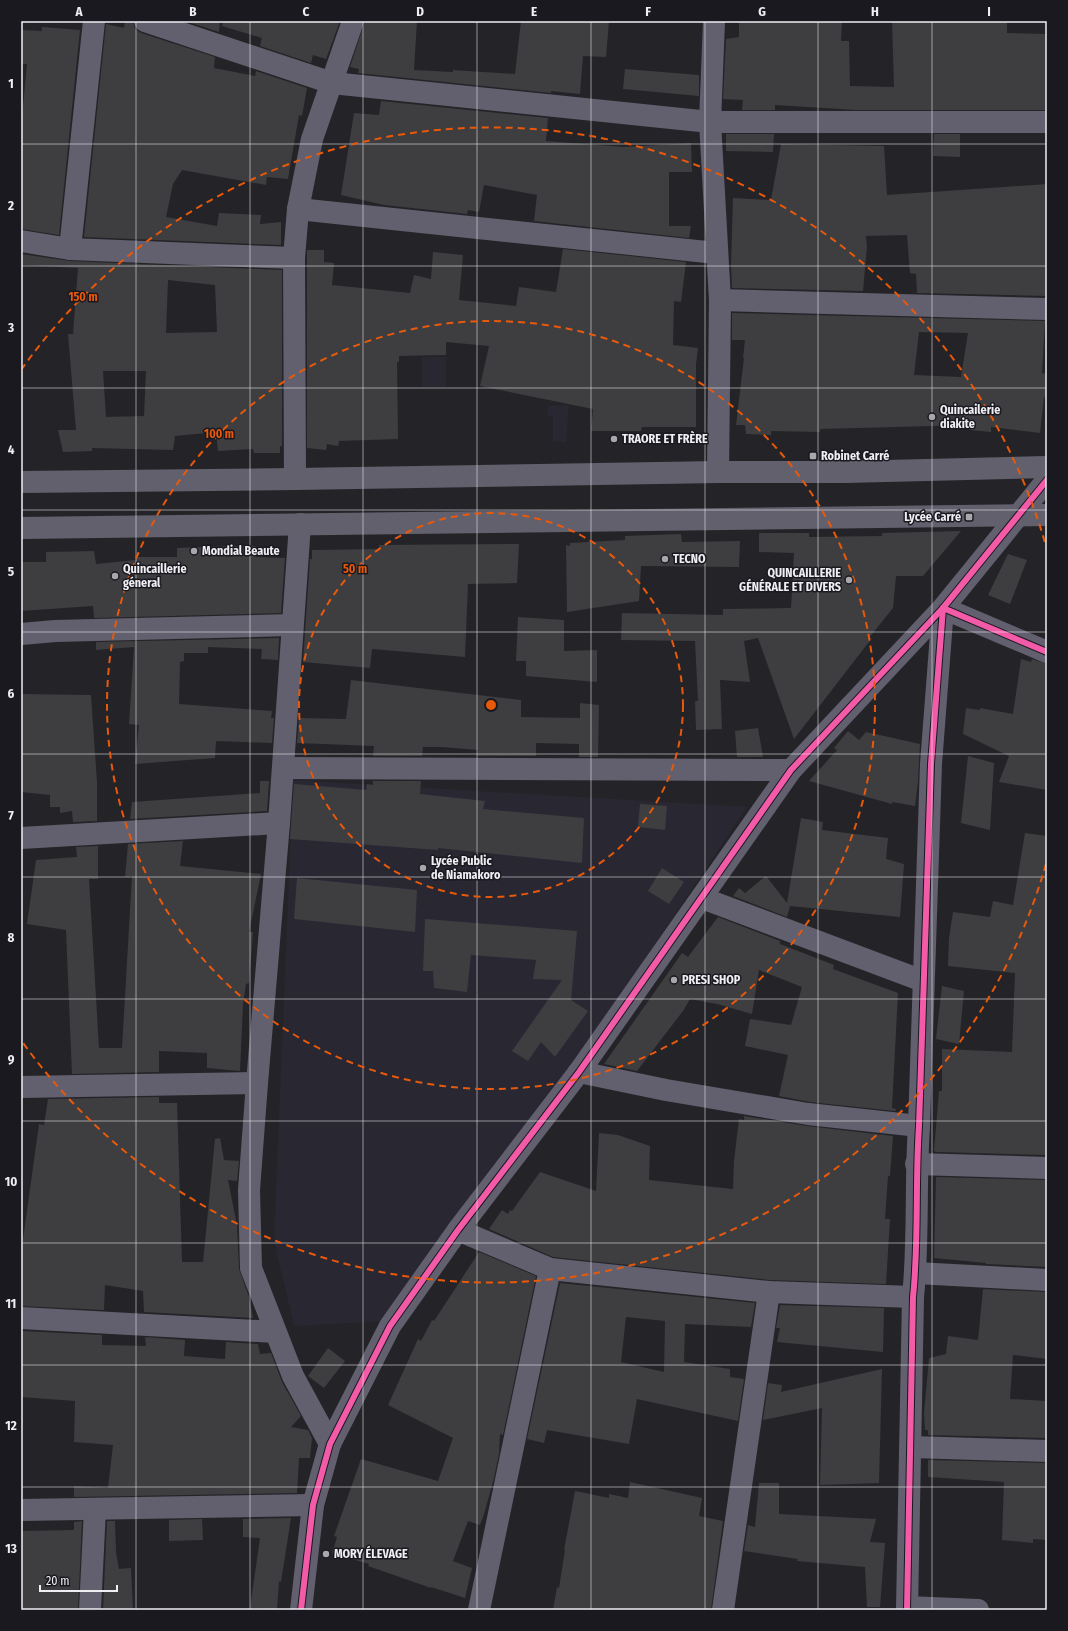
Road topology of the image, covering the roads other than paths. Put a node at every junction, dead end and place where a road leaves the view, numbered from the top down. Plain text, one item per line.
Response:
1 (94, 21) edge
2 (145, 21) edge
3 (353, 21) edge
4 (714, 21) edge
5 (332, 83) junction
6 (710, 122) junction
7 (1047, 122) edge
8 (298, 209) junction
9 (21, 241) edge
10 (70, 249) junction
11 (716, 253) junction
12 (294, 258) junction
13 (720, 300) junction
14 (1047, 309) edge
15 (1047, 467) edge
16 (718, 472) junction
17 (295, 480) junction
18 (1047, 480) edge
19 (21, 482) edge
20 (1047, 515) edge
21 (1019, 516) junction
22 (300, 524) junction
23 (21, 528) edge
24 (943, 608) junction
25 (292, 625) junction
26 (21, 634) edge
27 (1047, 652) edge
28 (283, 768) junction
29 (791, 770) junction
30 (279, 823) junction
31 (21, 838) edge
32 (702, 898) junction
33 (923, 981) junction
34 (579, 1072) junction
35 (257, 1083) junction
36 (22, 1092) edge
37 (919, 1126) junction
38 (916, 1164) junction
39 (1047, 1168) edge
40 (458, 1230) junction
41 (550, 1269) junction
42 (916, 1273) junction
43 (1047, 1280) edge
44 (769, 1292) junction
45 (913, 1297) junction
46 (21, 1318) edge
47 (275, 1332) junction
48 (330, 1444) junction
49 (911, 1447) junction
50 (1047, 1451) edge
51 (313, 1505) junction
52 (95, 1509) junction
53 (21, 1510) edge
54 (908, 1609) edge
55 (90, 1610) edge
56 (301, 1610) edge
57 (480, 1610) edge
58 (723, 1610) edge
59 (978, 1610) edge

1 - 10 street
2 - 5 street
3 - 5 street
4 - 6 street
5 - 6 street
5 - 8 street
6 - 7 street
6 - 11 street
8 - 11 street
8 - 12 street
9 - 10 street
10 - 12 street
11 - 13 street
12 - 17 street
13 - 14 street
13 - 16 street
15 - 16 main road
16 - 17 main road
17 - 19 main road
18 - 21 street
20 - 21 main road
21 - 22 main road
21 - 24 street
22 - 23 main road
22 - 25 street
24 - 27 street
24 - 29 street
24 - 33 street
25 - 26 street
25 - 28 street
28 - 29 street
28 - 30 street
29 - 32 street
30 - 31 street
30 - 35 street
32 - 33 street
32 - 34 street
33 - 37 street
34 - 37 street
34 - 40 street
35 - 36 street
35 - 47 street
37 - 38 street
38 - 39 street
38 - 42 street
40 - 41 street
40 - 48 street
41 - 44 street
41 - 57 street
42 - 43 street
42 - 45 street
44 - 45 street
44 - 58 street
45 - 49 street
46 - 47 street
47 - 48 street
48 - 51 street
49 - 50 street
49 - 54 street
51 - 52 street
51 - 56 street
52 - 53 street
52 - 55 street
54 - 59 street

